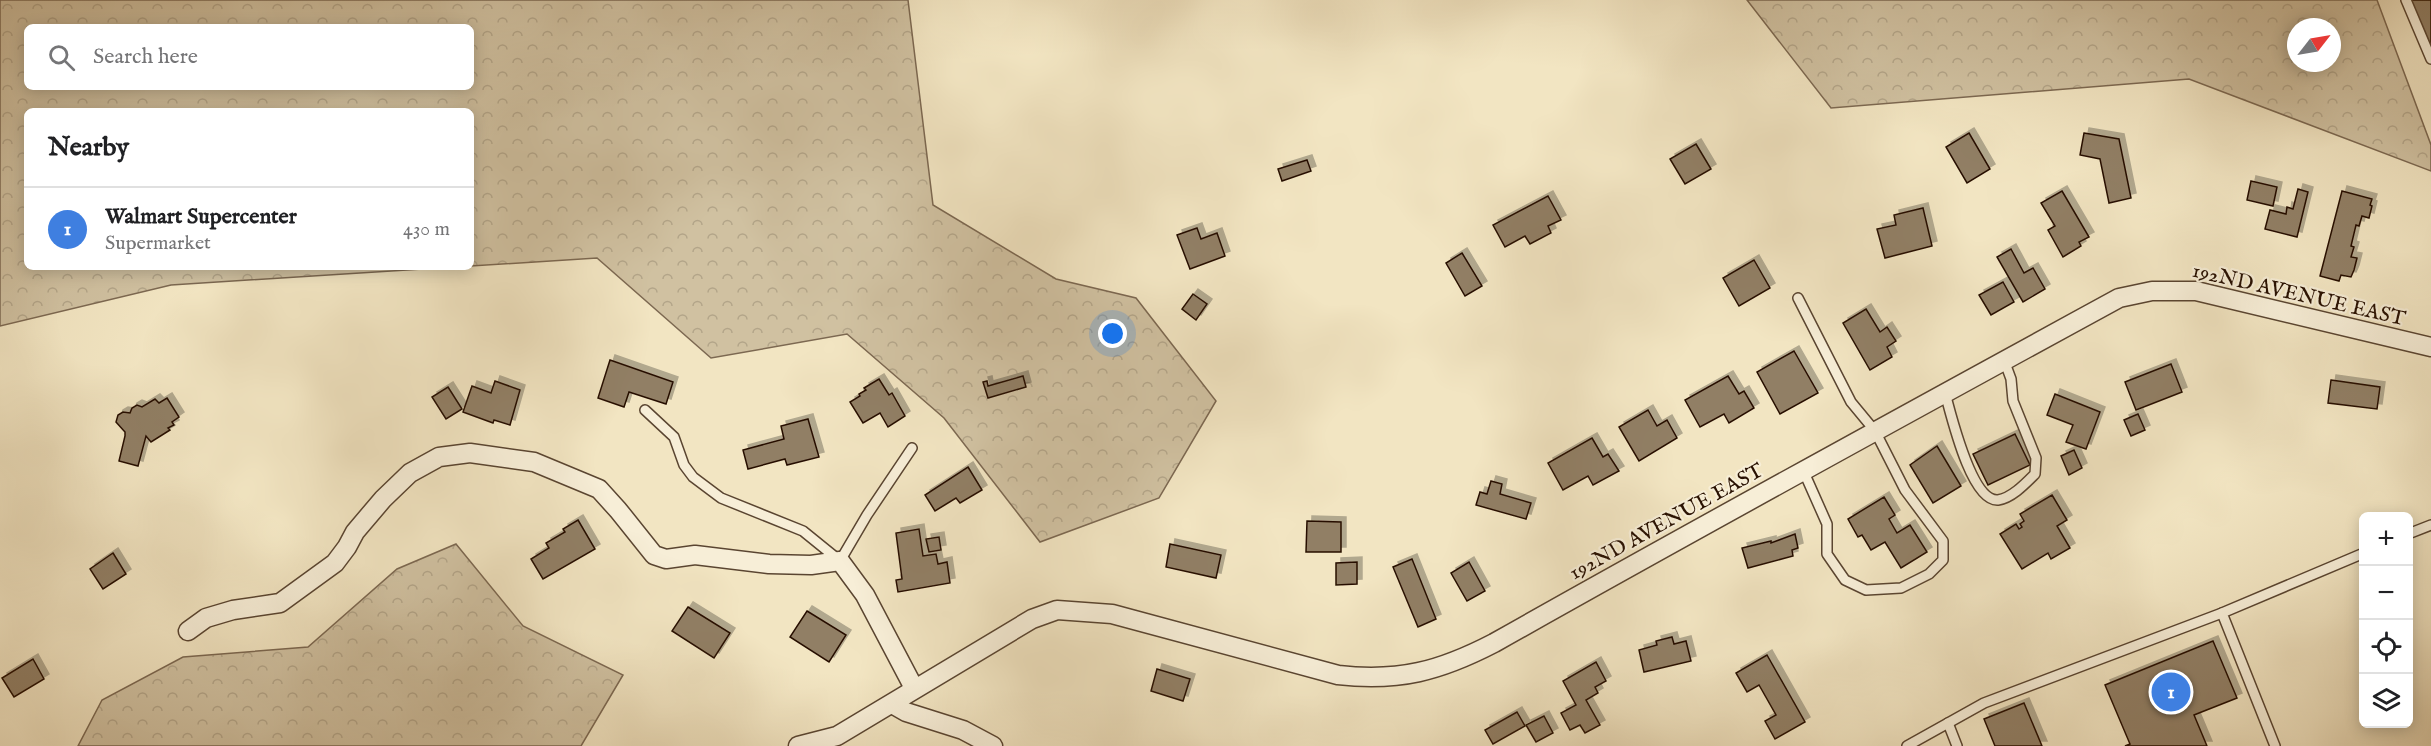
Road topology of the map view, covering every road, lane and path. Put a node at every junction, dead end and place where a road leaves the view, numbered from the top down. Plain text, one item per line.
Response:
1 (2406, 0) edge
2 (2431, 59) edge
3 (1798, 298) dead end
4 (2431, 347) edge
5 (2004, 360) junction
6 (1945, 393) junction
7 (645, 410) dead end
8 (1875, 431) junction
9 (912, 448) dead end
10 (1803, 470) junction
11 (2431, 525) edge
12 (2413, 532) edge
13 (2359, 555) edge
14 (840, 561) junction
15 (2222, 613) junction
16 (188, 631) dead end
17 (914, 688) junction
18 (892, 704) junction
19 (1948, 723) junction
20 (798, 746) edge
21 (993, 746) edge
22 (1907, 746) edge
23 (1957, 746) edge
24 (2276, 746) edge

1 - 2 lane
3 - 8 lane
4 - 5 street, 192ND AVENUE EAST
5 - 6 street, 192ND AVENUE EAST
5 - 6 lane
6 - 8 street, 192ND AVENUE EAST
7 - 14 lane
8 - 10 street, 192ND AVENUE EAST
8 - 10 lane
9 - 14 lane
10 - 17 street, 192ND AVENUE EAST
11 - 12 lane
13 - 15 lane
14 - 16 street
14 - 17 street
15 - 19 lane
15 - 24 lane
17 - 18 street, 192ND AVENUE EAST
18 - 20 street
18 - 21 street
19 - 22 lane
19 - 23 lane

